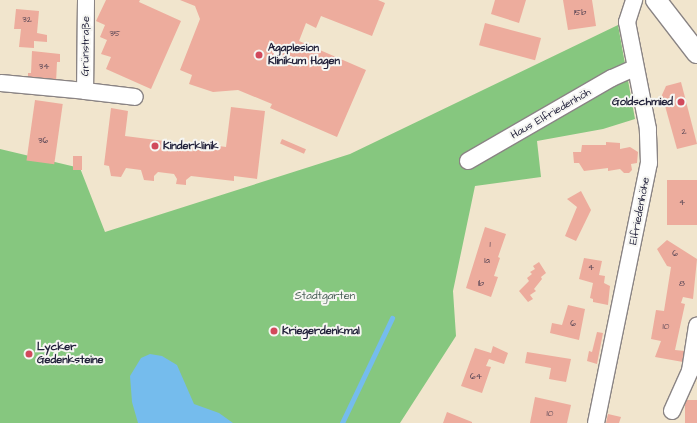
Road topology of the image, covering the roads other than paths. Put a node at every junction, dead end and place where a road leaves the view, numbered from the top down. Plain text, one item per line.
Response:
1 (86, 0) edge
2 (634, 0) edge
3 (656, 0) edge
4 (697, 53) edge
5 (634, 68) junction
6 (1, 83) edge
7 (85, 91) junction
8 (135, 97) dead end
9 (468, 161) dead end
10 (697, 326) edge
11 (672, 411) dead end
12 (596, 423) edge

1 - 7 street, Grünstraße
2 - 5 street, Elfriedenhöhe
3 - 4 main road
5 - 9 street, Haus Elfriedenhöh
5 - 12 street, Elfriedenhöhe
6 - 7 street
7 - 8 street, Grünstraße
10 - 11 street

